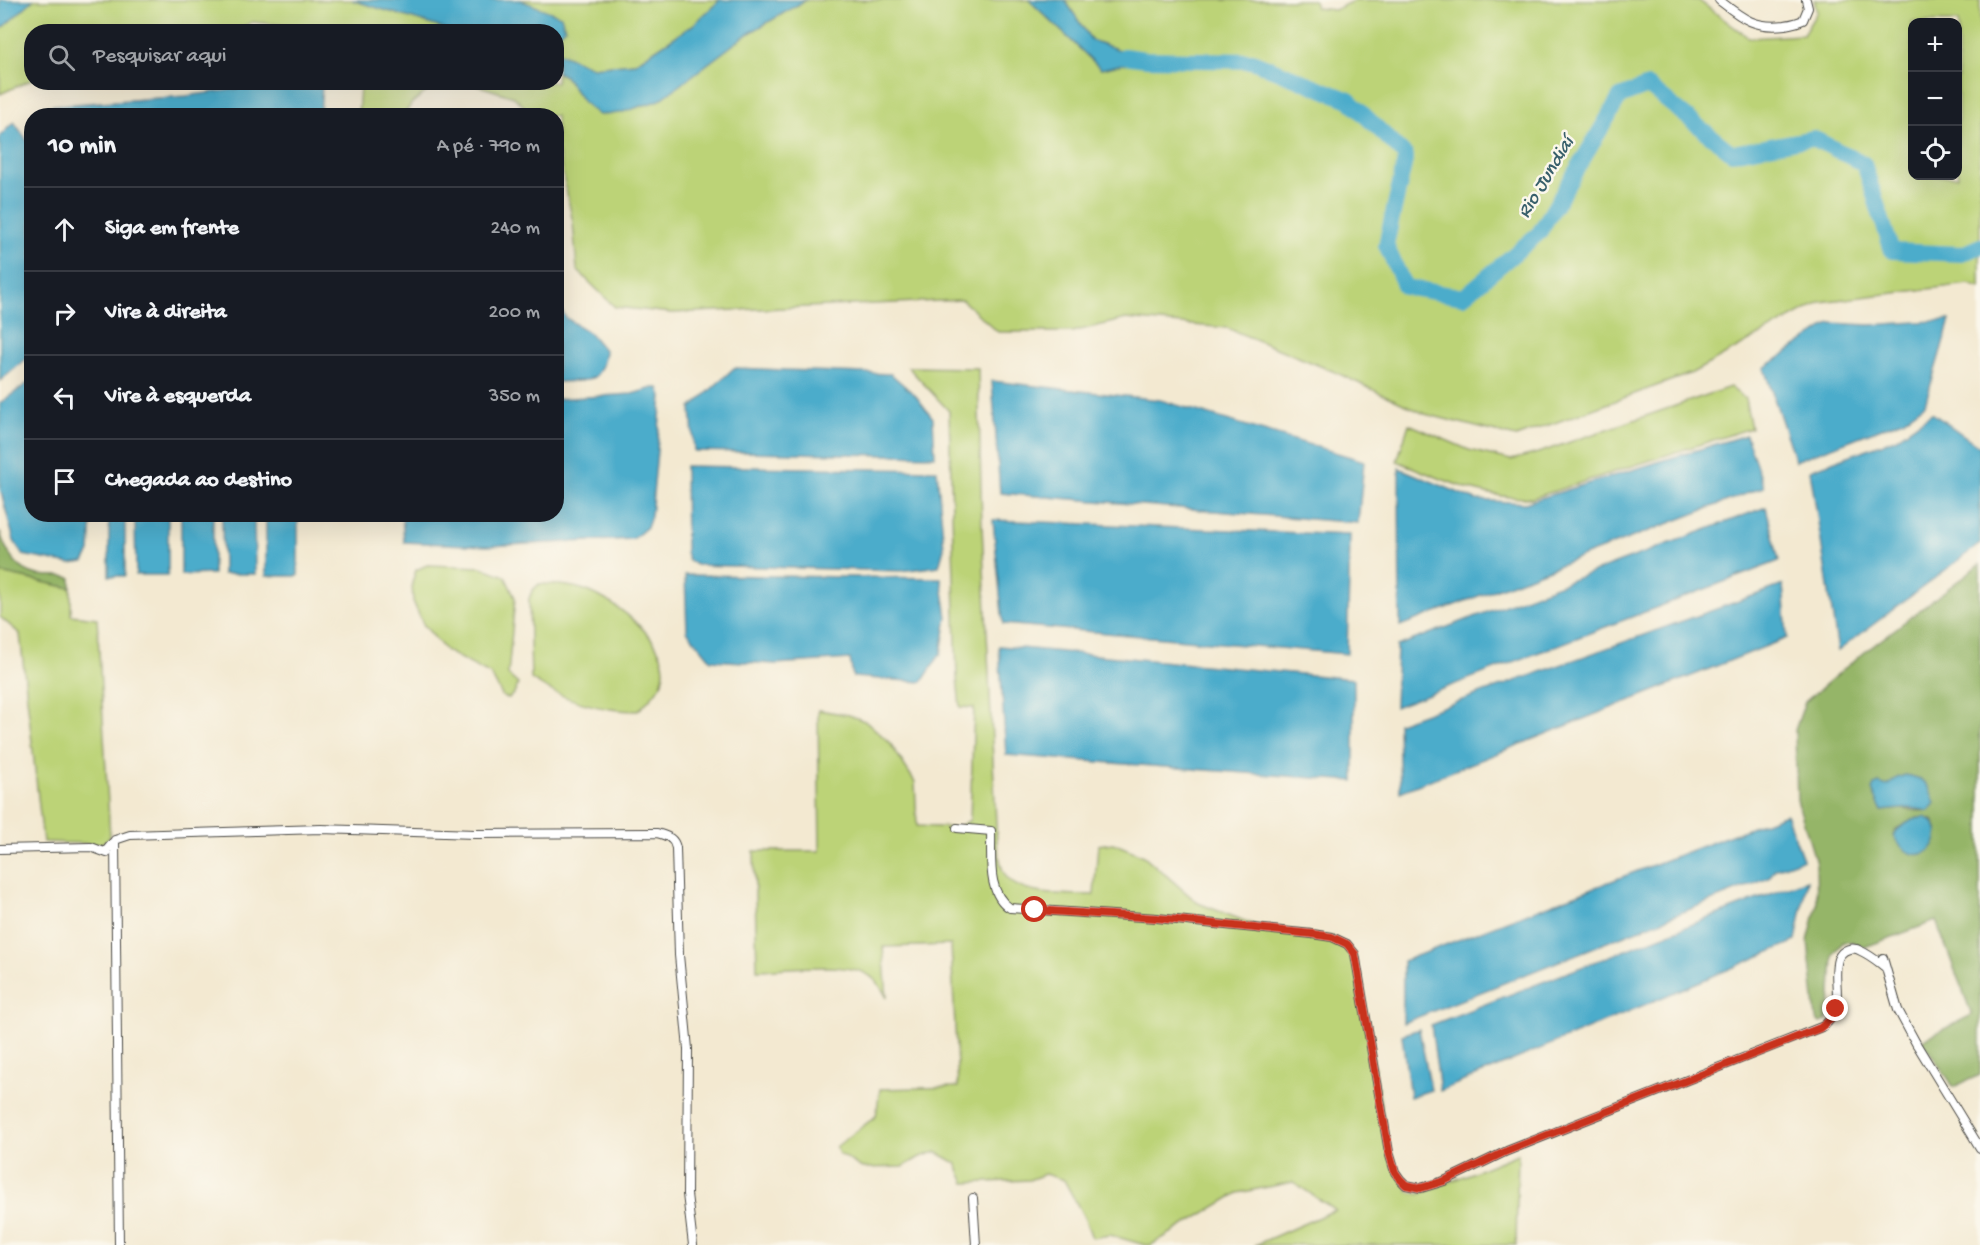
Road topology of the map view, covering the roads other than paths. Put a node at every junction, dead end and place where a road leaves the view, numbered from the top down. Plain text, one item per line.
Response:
1 (1719, 0) edge
2 (1806, 0) edge
3 (957, 828) dead end
4 (115, 840) junction
5 (1, 848) edge
6 (105, 852) junction
7 (114, 860) junction
8 (1980, 1148) edge
9 (973, 1197) dead end
10 (119, 1245) edge
11 (693, 1245) edge
12 (976, 1245) edge

1 - 2 street
3 - 8 street
4 - 6 street
4 - 7 street
4 - 11 street
5 - 6 street
6 - 7 street
7 - 10 street
9 - 12 street

